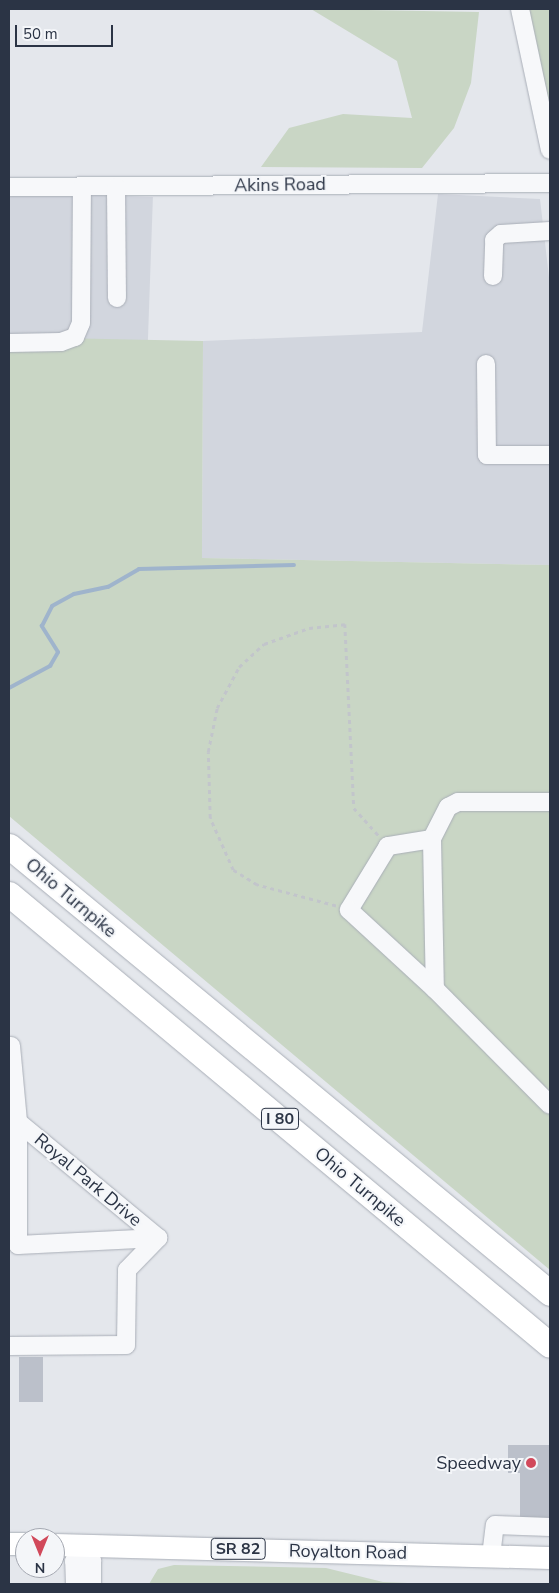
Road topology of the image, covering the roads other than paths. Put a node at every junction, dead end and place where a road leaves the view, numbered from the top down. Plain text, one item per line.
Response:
1 (520, 9) edge
2 (550, 150) edge
3 (550, 184) edge
4 (9, 187) edge
5 (116, 187) junction
6 (82, 188) junction
7 (550, 231) edge
8 (493, 276) dead end
9 (117, 298) dead end
10 (9, 344) edge
11 (486, 364) dead end
12 (550, 455) edge
13 (550, 802) edge
14 (432, 839) junction
15 (9, 846) edge
16 (9, 894) edge
17 (435, 989) junction
18 (11, 1046) dead end
19 (550, 1105) edge
20 (18, 1122) junction
21 (158, 1238) junction
22 (550, 1293) edge
23 (550, 1345) edge
24 (9, 1346) edge
25 (550, 1527) edge
26 (65, 1547) edge
27 (84, 1550) junction
28 (491, 1556) junction
29 (550, 1558) edge
30 (75, 1584) edge
31 (92, 1584) edge

1 - 2 street
3 - 5 street, Akins Road
4 - 6 street, Akins Road
5 - 6 street, Akins Road
5 - 9 street
6 - 10 street
7 - 8 street
11 - 12 street
13 - 14 street
14 - 17 street
14 - 17 street
15 - 22 highway, Ohio Turnpike / I 80
16 - 23 highway, Ohio Turnpike / I 80
17 - 19 street
18 - 20 street, Royal Park Drive
20 - 21 street, Royal Park Drive
20 - 21 street, Royal Park Drive
21 - 24 street, Royal Park Drive
25 - 28 street
26 - 27 main road, Royalton Road / SR 82
27 - 28 main road, Royalton Road / SR 82
27 - 30 street
27 - 31 street
28 - 29 main road, Royalton Road / SR 82

